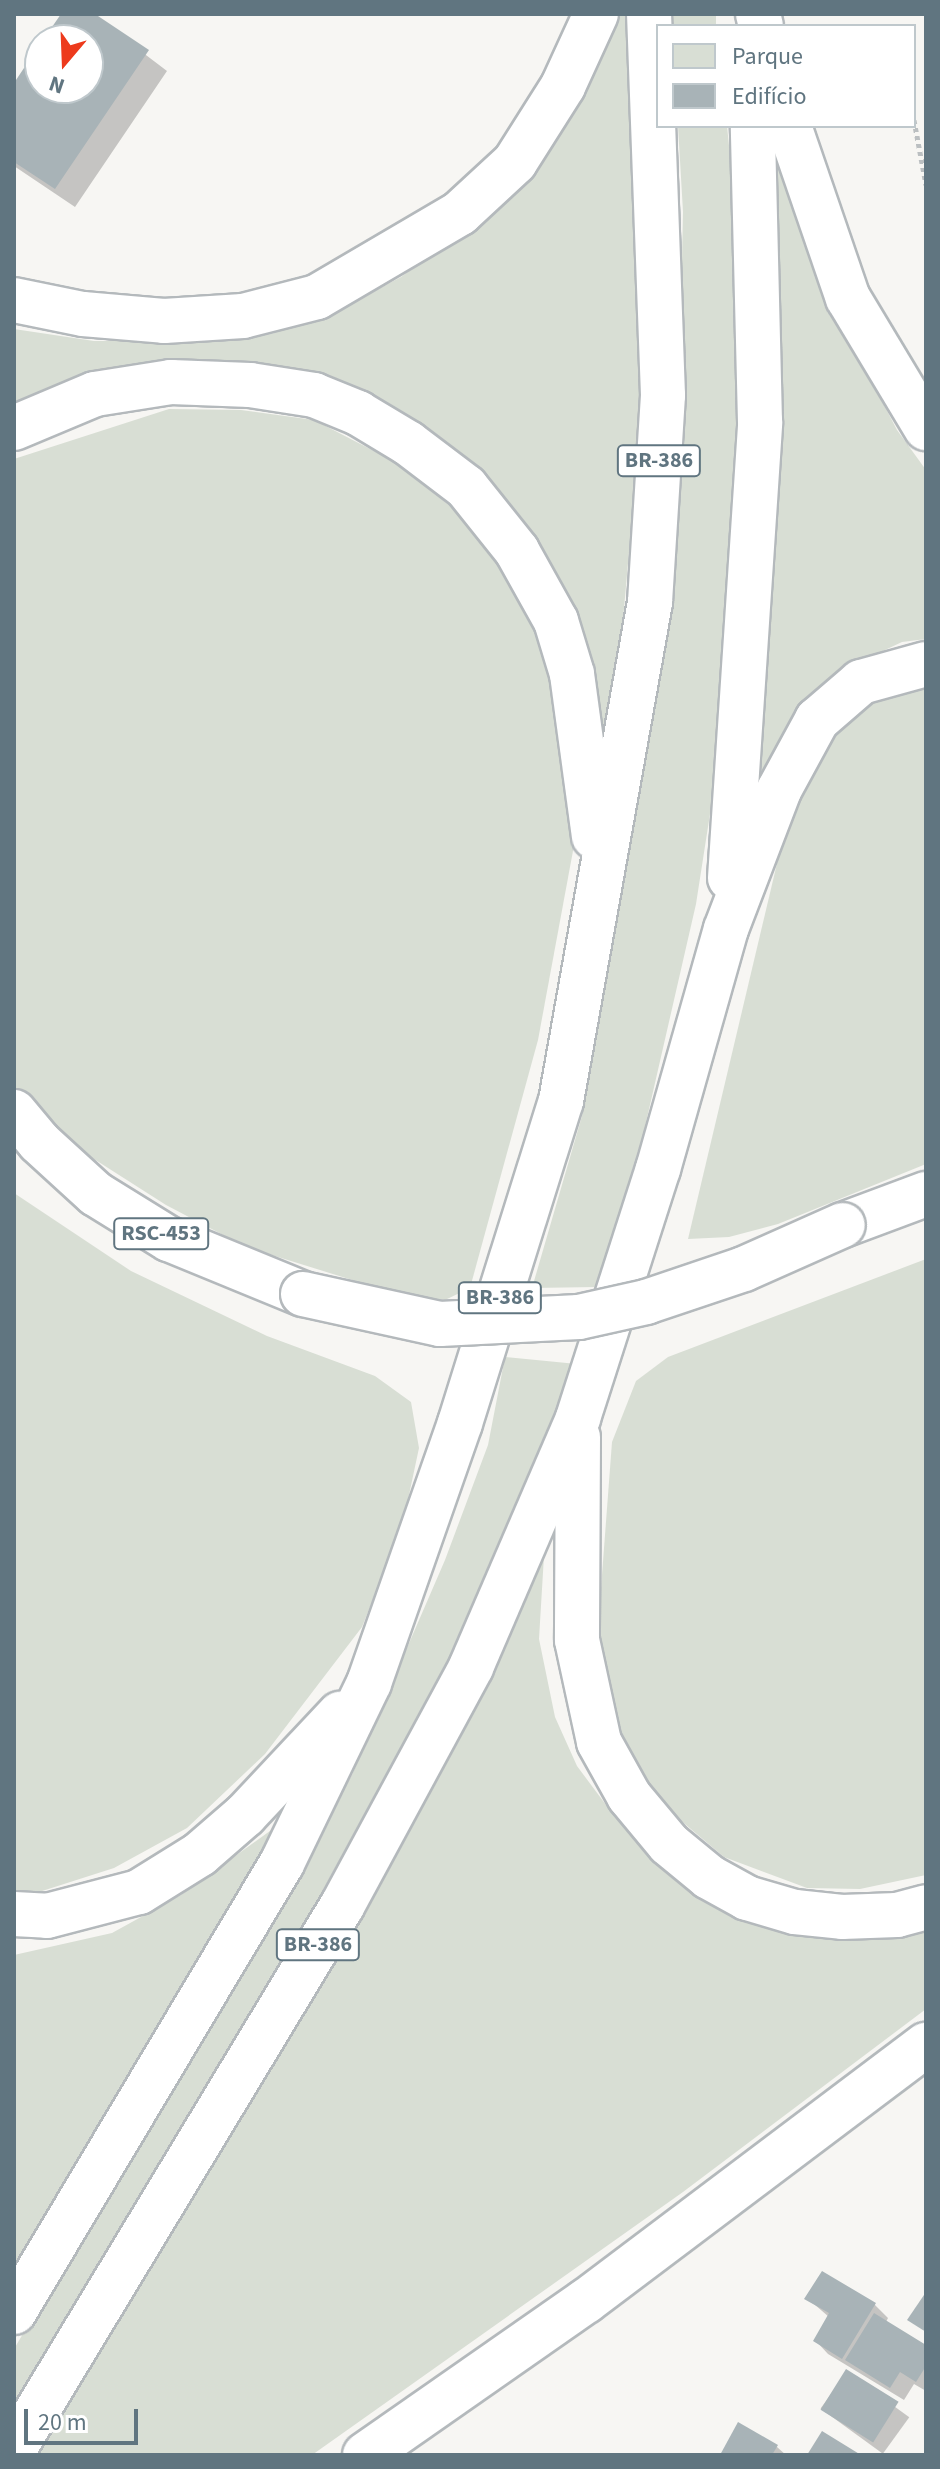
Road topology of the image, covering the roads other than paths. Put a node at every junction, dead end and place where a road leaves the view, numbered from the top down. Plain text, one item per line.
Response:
1 (596, 14) edge
2 (649, 14) edge
3 (753, 128) edge
4 (790, 128) edge
5 (14, 300) edge
6 (14, 428) edge
7 (926, 428) edge
8 (926, 664) edge
9 (597, 904) junction
10 (726, 929) junction
11 (22, 1130) edge
12 (926, 1194) edge
13 (578, 1418) junction
14 (369, 1683) junction
15 (926, 1907) edge
16 (14, 1914) edge
17 (926, 2045) edge
18 (14, 2312) edge
19 (14, 2449) edge
20 (365, 2455) edge

1 - 5 highway
2 - 9 highway, BR-386
3 - 10 highway, BR-386
4 - 7 highway
6 - 9 highway
8 - 10 highway
9 - 14 highway, BR-386
10 - 13 highway, BR-386
11 - 12 highway, RSC-453, bridge
13 - 15 highway
13 - 19 highway, BR-386
14 - 16 highway
14 - 18 highway, BR-386
17 - 20 highway

